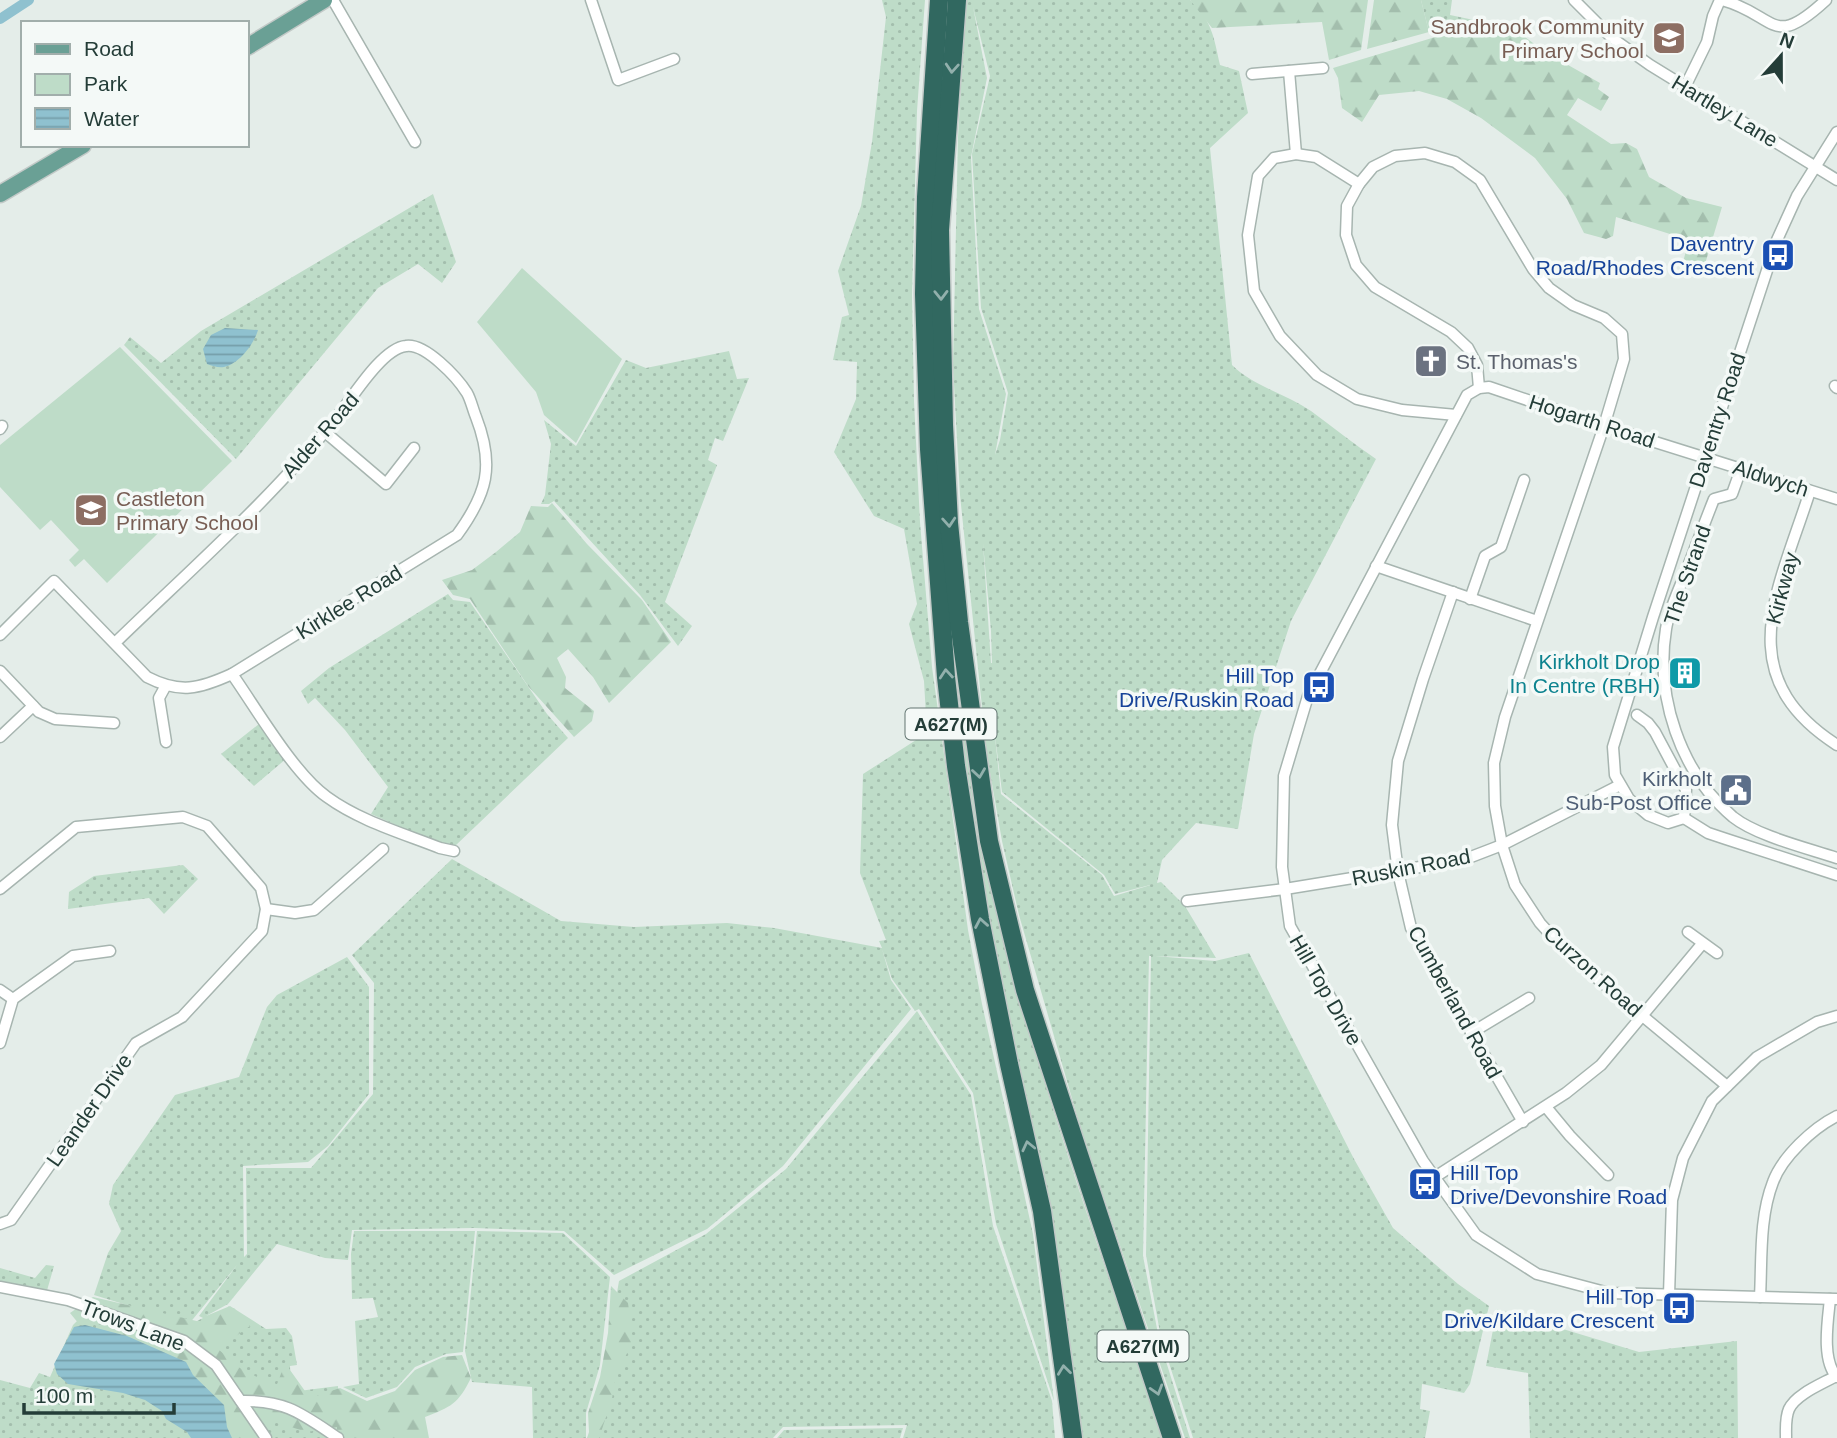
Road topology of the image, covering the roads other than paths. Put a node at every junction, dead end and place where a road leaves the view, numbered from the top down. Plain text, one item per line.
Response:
1 (324, 0) edge
2 (333, 0) edge
3 (591, 0) edge
4 (939, 0) edge
5 (957, 0) edge
6 (1574, 0) edge
7 (1721, 0) edge
8 (1826, 0) edge
9 (248, 46) edge
10 (674, 59) dead end
11 (1323, 68) dead end
12 (1289, 71) junction
13 (1252, 74) dead end
14 (1685, 87) junction
15 (1837, 132) edge
16 (415, 142) dead end
17 (80, 147) edge
18 (1296, 154) junction
19 (1814, 166) junction
20 (1837, 180) edge
21 (1359, 184) junction
22 (0, 194) edge
23 (406, 346) joint
24 (1479, 388) junction
25 (1456, 415) junction
26 (1604, 426) junction
27 (325, 432) junction
28 (414, 448) dead end
29 (1704, 457) junction
30 (1741, 469) junction
31 (1524, 480) dead end
32 (1810, 491) junction
33 (1837, 499) edge
34 (1376, 566) junction
35 (1452, 593) junction
36 (1470, 598) junction
37 (1537, 621) junction
38 (0, 635) edge
39 (115, 643) junction
40 (0, 671) edge
41 (232, 674) junction
42 (165, 687) junction
43 (33, 706) junction
44 (1637, 715) dead end
45 (1670, 718) junction
46 (114, 723) dead end
47 (1653, 728) junction
48 (0, 737) edge
49 (166, 743) dead end
50 (1837, 745) edge
51 (1702, 781) junction
52 (1620, 785) junction
53 (1686, 790) junction
54 (1684, 818) junction
55 (1502, 845) junction
56 (383, 849) dead end
57 (454, 851) dead end
58 (1837, 858) edge
59 (1398, 872) junction
60 (1837, 875) edge
61 (0, 889) edge
62 (1285, 890) junction
63 (1187, 901) dead end
64 (266, 909) junction
65 (1688, 932) dead end
66 (1702, 944) junction
67 (110, 951) dead end
68 (1717, 953) dead end
69 (0, 990) edge
70 (1529, 998) dead end
71 (13, 999) junction
72 (1643, 1016) junction
73 (1837, 1016) edge
74 (1471, 1033) junction
75 (0, 1043) edge
76 (1727, 1086) junction
77 (1546, 1107) junction
78 (1837, 1116) edge
79 (1523, 1122) junction
80 (1608, 1175) dead end
81 (1435, 1177) junction
82 (0, 1224) edge
83 (0, 1287) edge
84 (1669, 1295) junction
85 (1760, 1297) junction
86 (1833, 1299) edge
87 (1837, 1376) edge
88 (240, 1401) junction
89 (266, 1438) edge
90 (338, 1438) edge
91 (1073, 1438) edge
92 (1172, 1438) edge
93 (1786, 1438) edge

1 - 9 main road
2 - 16 street
3 - 10 street
91 -> 4 highway, A627(M)
5 -> 92 highway, A627(M)
6 - 14 street, Hartley Lane
7 - 8 street
7 - 14 street
11 - 12 street
12 - 13 street
12 - 18 street
14 - 19 street, Hartley Lane
15 - 19 street, Daventry Road
17 - 22 main road
18 - 21 street
18 - 25 street
19 - 20 street, Hartley Lane
19 - 29 street, Daventry Road
21 - 24 street
21 - 26 street, Curzon Road
23 - 27 street, Alder Road
23 - 41 street, Kirklee Road
24 - 25 street, Hill Top Drive
24 - 26 street, Hogarth Road
25 - 34 street, Hill Top Drive
26 - 29 street, Hogarth Road
26 - 37 street, Curzon Road
27 - 28 street
27 - 39 street, Alder Road
29 - 30 street, Aldwych
29 - 52 street, Daventry Road
30 - 32 street, Aldwych
30 - 45 street, The Strand
31 - 36 street
32 - 33 street, Aldwych
32 - 50 street, Kirkway
34 - 35 street
34 - 62 street, Hill Top Drive
35 - 36 street
35 - 59 street, Cumberland Road
36 - 37 street
37 - 55 street, Curzon Road
38 - 39 street
39 - 42 street
40 - 43 street
41 - 42 street, Kirklee Road
41 - 57 street
42 - 49 street
43 - 46 street
43 - 48 street
44 - 47 street
45 - 47 street
45 - 51 street, The Strand
47 - 53 street
51 - 53 street
51 - 58 street, The Strand
52 - 54 street
52 - 55 street, Ruskin Road
53 - 54 street
54 - 60 street
55 - 59 street, Ruskin Road
55 - 72 street, Curzon Road
56 - 64 street
59 - 62 street, Ruskin Road
59 - 74 street, Cumberland Road
61 - 64 street
62 - 63 street, Ruskin Road
62 - 81 street, Hill Top Drive
64 - 82 street, Leander Drive
65 - 66 street
66 - 68 street
66 - 72 street
67 - 71 street
69 - 71 street
70 - 74 street
71 - 75 street
72 - 76 street, Curzon Road
72 - 77 street
73 - 76 street
74 - 79 street, Cumberland Road
76 - 84 street
77 - 79 street
77 - 80 street
78 - 85 street
79 - 81 street
81 - 84 street, Hill Top Drive
83 - 88 street, Trows Lane
84 - 85 street, Hill Top Drive
85 - 86 street, Hill Top Drive
86 - 87 street
87 - 93 street
88 - 89 street, Trows Lane
88 - 90 street

